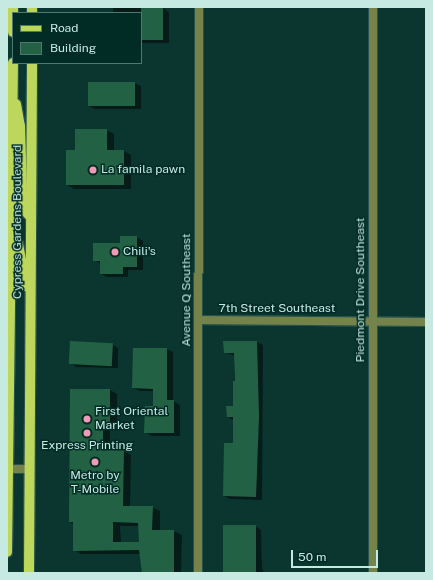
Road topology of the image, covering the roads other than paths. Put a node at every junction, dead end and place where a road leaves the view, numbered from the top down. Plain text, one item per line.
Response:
1 (199, 7) edge
2 (373, 7) edge
3 (13, 64) edge
4 (32, 64) edge
5 (13, 91) junction
6 (31, 216) junction
7 (11, 240) junction
8 (30, 302) junction
9 (199, 320) junction
10 (373, 321) junction
11 (426, 322) edge
12 (8, 469) edge
13 (30, 469) junction
14 (7, 552) edge
15 (29, 573) edge
16 (198, 573) edge
17 (373, 573) edge

1 - 9 street, Avenue Q Southeast
2 - 10 street, Piedmont Drive Southeast
3 - 5 main road, Cypress Gardens Boulevard
4 - 6 main road, Cypress Gardens Boulevard
5 - 6 main road
5 - 7 main road, Cypress Gardens Boulevard
6 - 8 main road, Cypress Gardens Boulevard
7 - 8 main road
7 - 12 main road, Cypress Gardens Boulevard
8 - 13 main road, Cypress Gardens Boulevard
9 - 10 street, 7th Street Southeast
9 - 16 street, Avenue Q Southeast
10 - 11 street, 7th Street Southeast
10 - 17 street, Piedmont Drive Southeast
12 - 13 street
12 - 14 main road, Cypress Gardens Boulevard
13 - 15 main road, Cypress Gardens Boulevard

